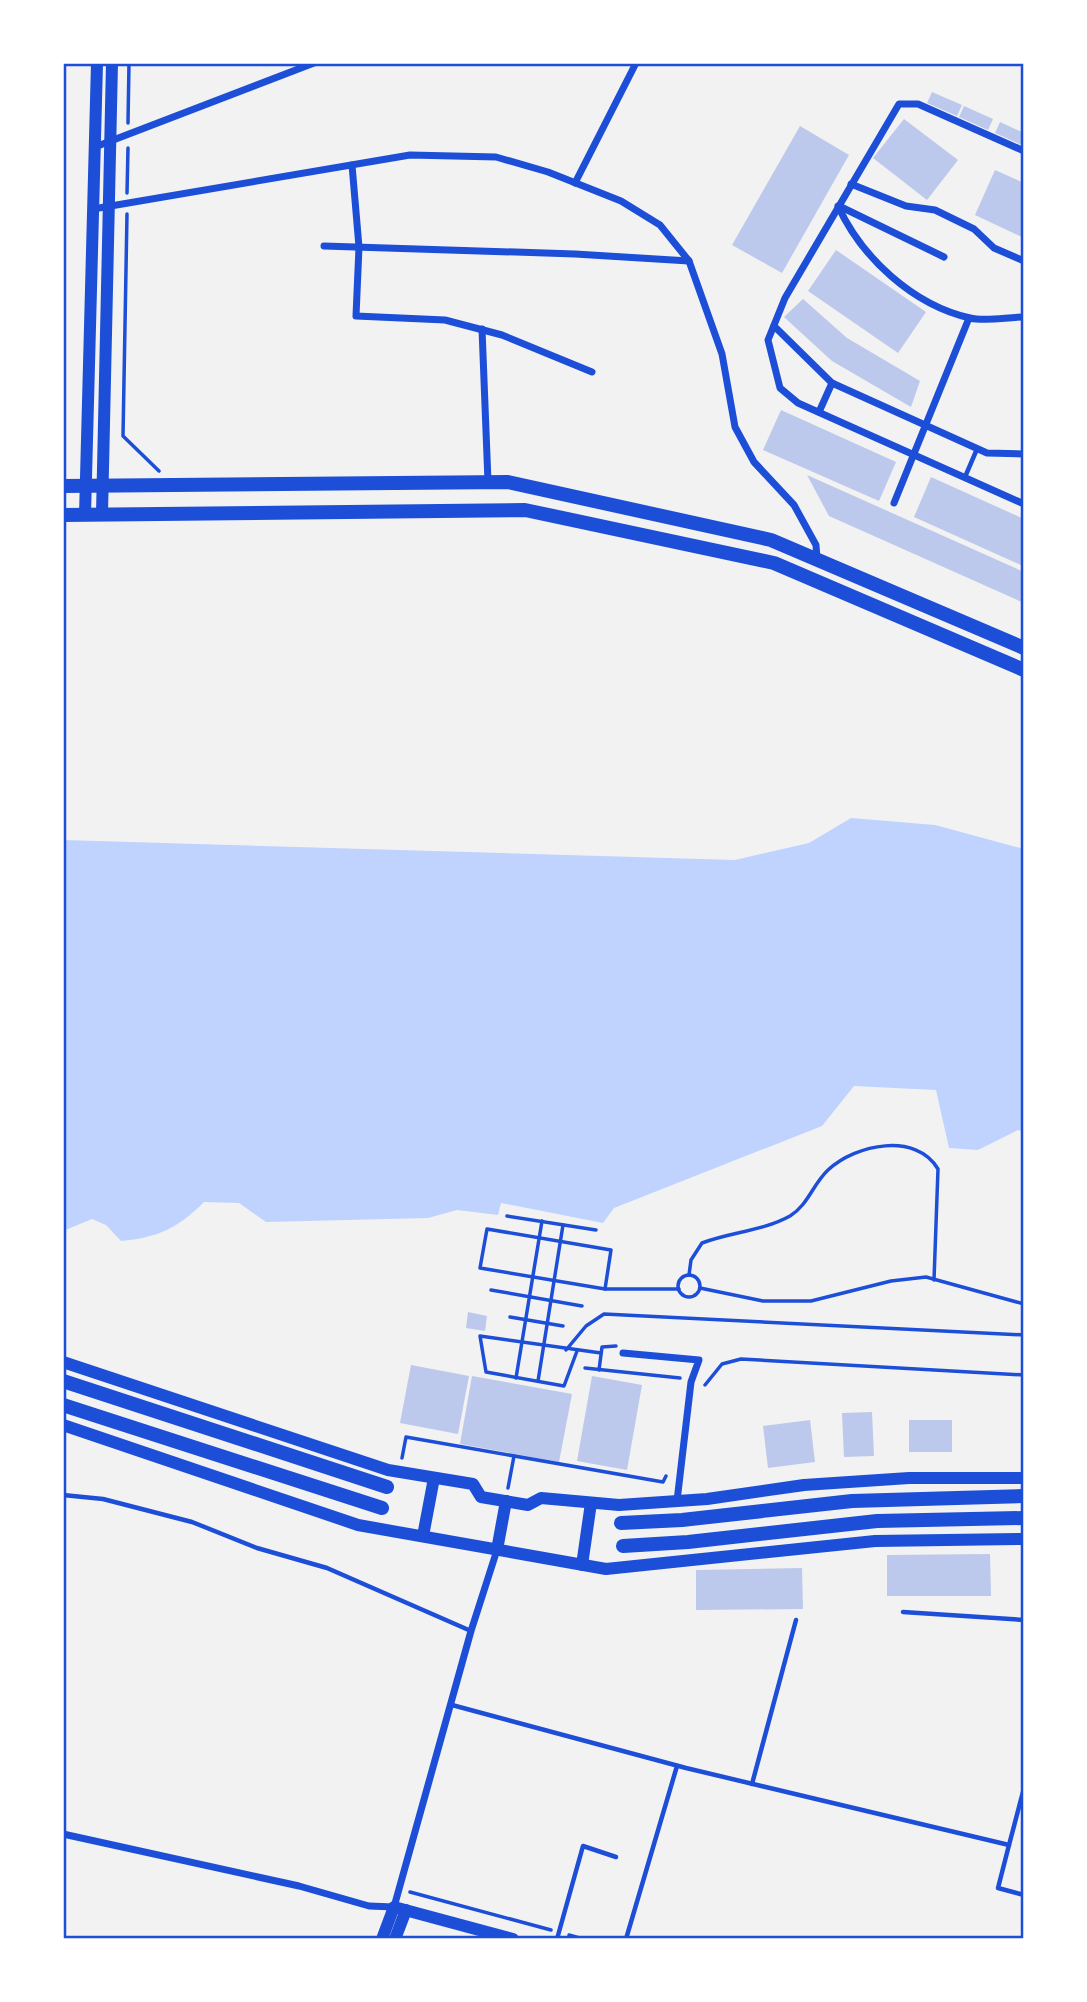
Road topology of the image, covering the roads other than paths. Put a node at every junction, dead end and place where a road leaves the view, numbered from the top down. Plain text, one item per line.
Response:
1 (97, 63) edge
2 (112, 63) edge
3 (314, 63) edge
4 (636, 63) edge
5 (111, 140) junction
6 (94, 146) junction
7 (1024, 151) edge
8 (352, 165) junction
9 (575, 183) junction
10 (851, 184) junction
11 (109, 206) junction
12 (838, 206) junction
13 (93, 209) junction
14 (324, 246) dead end
15 (359, 247) junction
16 (944, 257) dead end
17 (689, 261) junction
18 (1024, 261) edge
19 (1024, 317) edge
20 (970, 318) junction
21 (774, 326) junction
22 (482, 329) junction
23 (592, 372) dead end
24 (832, 383) junction
25 (818, 412) junction
26 (926, 425) junction
27 (977, 448) junction
28 (1024, 454) edge
29 (914, 455) junction
30 (965, 477) junction
31 (488, 482) junction
32 (103, 485) junction
33 (63, 486) edge
34 (86, 486) junction
35 (1023, 500) edge
36 (894, 503) dead end
37 (85, 514) junction
38 (102, 514) junction
39 (63, 515) edge
40 (817, 559) junction
41 (1024, 648) edge
42 (1024, 670) edge
43 (623, 1353) dead end
44 (63, 1362) edge
45 (63, 1381) edge
46 (63, 1405) edge
47 (63, 1426) edge
48 (434, 1478) junction
49 (1024, 1478) edge
50 (387, 1488) dead end
51 (63, 1495) edge
52 (1024, 1496) edge
53 (506, 1501) junction
54 (677, 1501) junction
55 (591, 1503) junction
56 (382, 1508) dead end
57 (1024, 1518) edge
58 (621, 1523) dead end
59 (423, 1536) junction
60 (1024, 1539) edge
61 (622, 1546) dead end
62 (497, 1550) junction
63 (582, 1565) junction
64 (904, 1612) dead end
65 (796, 1620) dead end
66 (1024, 1620) edge
67 (471, 1631) junction
68 (452, 1704) junction
69 (677, 1766) junction
70 (752, 1784) junction
71 (1024, 1788) edge
72 (63, 1834) edge
73 (1009, 1845) junction
74 (616, 1857) dead end
75 (1024, 1895) edge
76 (400, 1909) junction
77 (382, 1939) edge
78 (395, 1939) edge
79 (513, 1939) edge
80 (557, 1939) edge
81 (626, 1939) edge

1 - 6 street
2 - 5 street
3 - 5 street
4 - 9 street
5 - 6 street
5 - 11 street
6 - 13 street
7 - 10 street
8 - 9 street
8 - 11 street
8 - 15 street
9 - 17 street
10 - 12 street
10 - 18 street
11 - 13 street
11 - 32 street
12 - 16 street
12 - 20 street
12 - 21 street
13 - 34 street
14 - 15 street
15 - 17 street
15 - 22 street
17 - 40 street
19 - 20 street
20 - 26 street
21 - 24 street
21 - 25 street
22 - 23 street
22 - 31 street
24 - 25 street
24 - 26 street
25 - 29 street
26 - 27 street
26 - 29 street
27 - 28 street
27 - 30 lane
29 - 30 street
29 - 36 street
30 - 35 street
31 - 32 main road
31 - 40 main road
32 - 34 main road
32 - 38 street
33 - 34 main road
34 - 37 street
37 - 38 main road
37 - 39 main road
38 - 42 main road
40 - 41 main road
43 - 54 street
44 - 48 street
45 - 50 main road
46 - 56 main road
47 - 59 street
48 - 53 street
48 - 59 street
49 - 54 street
51 - 67 lane
52 - 58 main road
53 - 55 street
53 - 62 street
54 - 55 street
55 - 63 street
57 - 61 main road
59 - 62 street
60 - 63 street
62 - 63 street
62 - 67 street
64 - 66 lane
65 - 70 lane
67 - 68 street
68 - 69 lane
68 - 76 street
69 - 70 lane
69 - 81 lane
70 - 73 lane
71 - 73 lane
72 - 76 street
73 - 75 lane
74 - 80 lane
76 - 77 street
76 - 78 street
76 - 79 street

